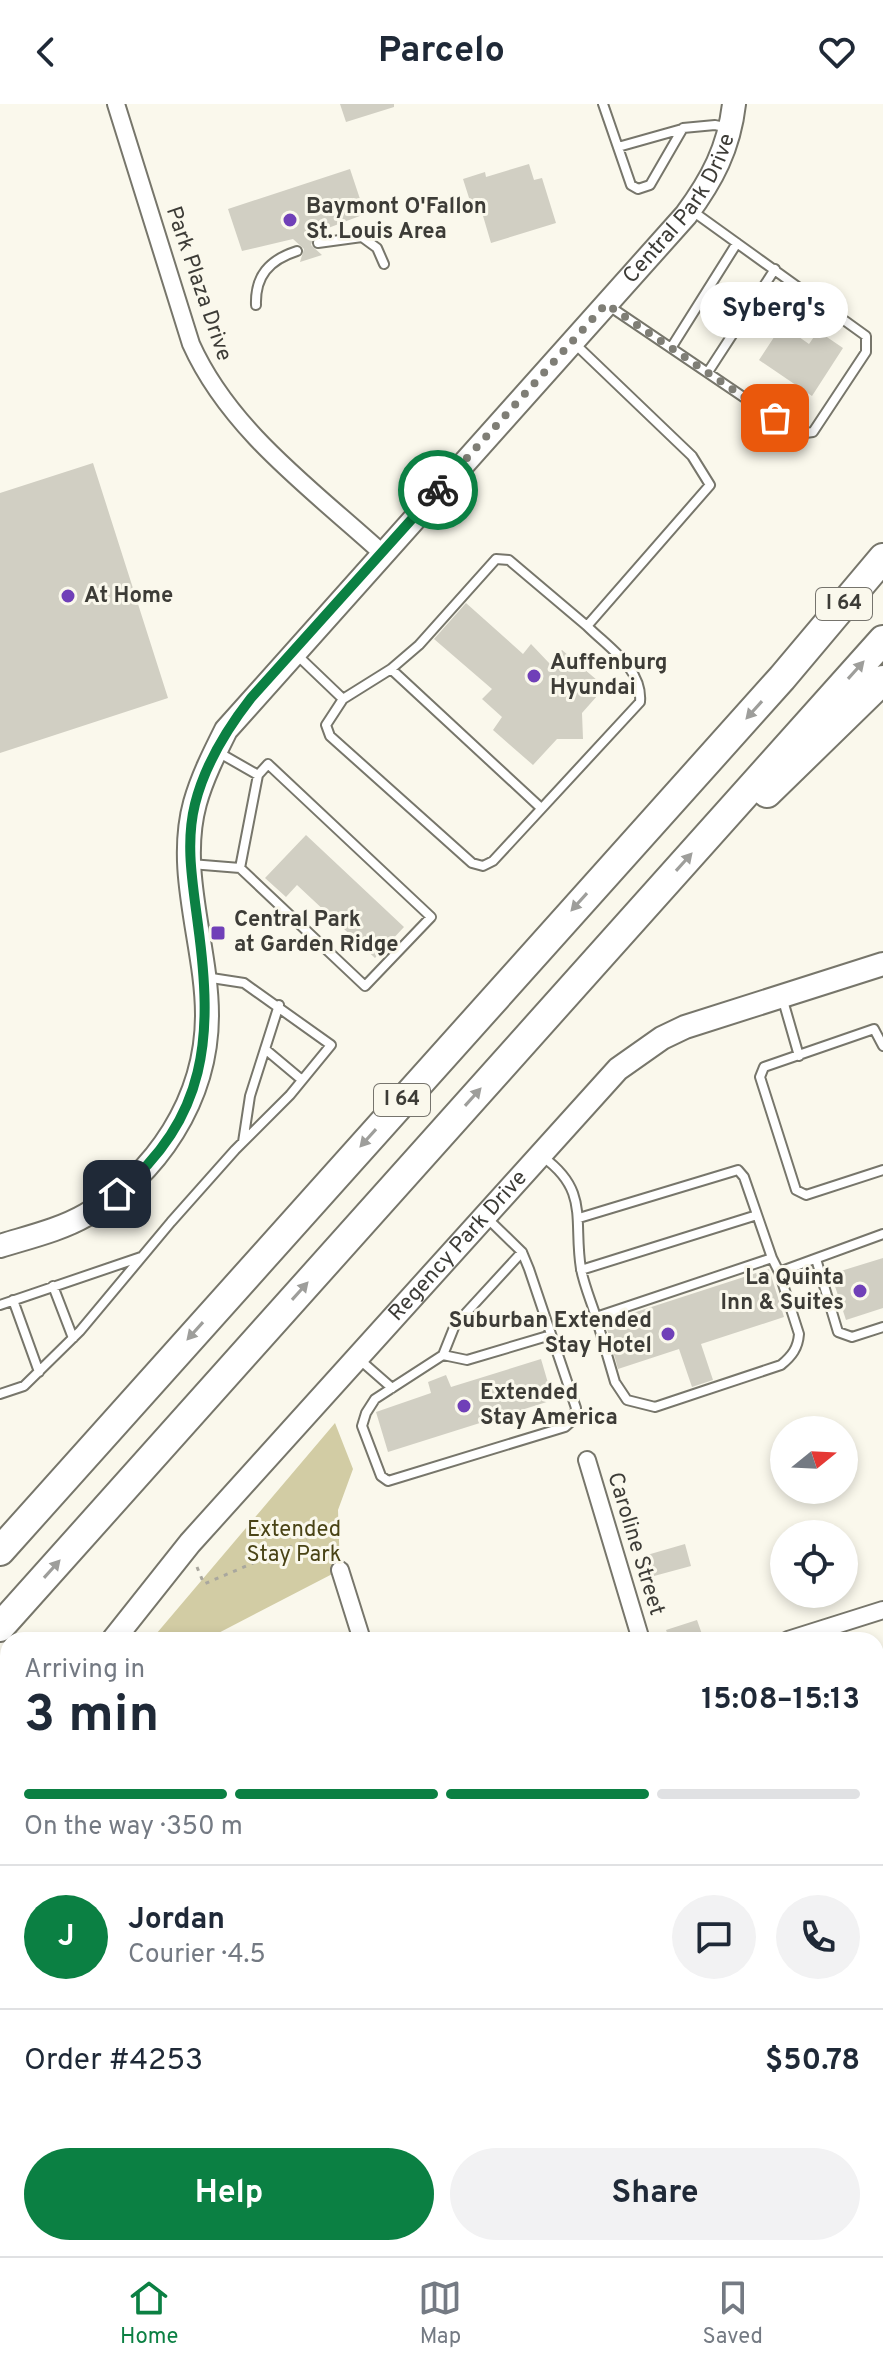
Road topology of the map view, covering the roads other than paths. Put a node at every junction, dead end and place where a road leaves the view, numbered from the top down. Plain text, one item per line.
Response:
1 (116, 104) edge
2 (603, 104) edge
3 (734, 104) edge
4 (683, 128) junction
5 (731, 128) junction
6 (618, 147) junction
7 (690, 210) junction
8 (318, 243) dead end
9 (737, 243) junction
10 (297, 251) dead end
11 (384, 264) dead end
12 (775, 269) junction
13 (606, 304) junction
14 (256, 305) dead end
15 (572, 341) junction
16 (671, 348) junction
17 (708, 372) junction
18 (382, 553) junction
19 (883, 558) edge
20 (587, 626) junction
21 (883, 640) edge
22 (293, 652) junction
23 (391, 669) junction
24 (883, 680) edge
25 (343, 699) junction
26 (216, 751) junction
27 (258, 775) junction
28 (541, 808) junction
29 (711, 832) junction
30 (191, 864) junction
31 (240, 868) junction
32 (883, 964) edge
33 (204, 977) junction
34 (781, 996) junction
35 (279, 1005) junction
36 (883, 1046) edge
37 (265, 1049) junction
38 (799, 1056) junction
39 (302, 1080) junction
40 (243, 1142) junction
41 (538, 1154) junction
42 (883, 1170) edge
43 (484, 1214) junction
44 (757, 1215) junction
45 (579, 1218) junction
46 (883, 1234) edge
47 (0, 1246) edge
48 (522, 1252) junction
49 (142, 1257) junction
50 (772, 1258) junction
51 (816, 1259) junction
52 (581, 1270) junction
53 (779, 1272) junction
54 (53, 1286) junction
55 (13, 1300) junction
56 (0, 1305) edge
57 (596, 1317) junction
58 (883, 1327) edge
59 (551, 1335) junction
60 (73, 1338) junction
61 (443, 1355) junction
62 (357, 1357) junction
63 (39, 1372) junction
64 (392, 1388) junction
65 (0, 1394) edge
66 (587, 1460) dead end
67 (0, 1551) edge
68 (340, 1570) dead end
69 (883, 1610) edge
70 (0, 1627) edge
71 (119, 1632) edge
72 (359, 1632) edge
73 (639, 1632) edge
74 (813, 1632) edge

1 - 18 street, Park Plaza Drive
2 - 6 lane
3 - 5 street, Central Park Drive
4 - 5 lane
4 - 6 lane
4 - 6 lane
5 - 7 street, Central Park Drive
7 - 9 lane
7 - 13 street, Central Park Drive
8 - 11 lane
9 - 12 lane
9 - 16 lane
10 - 14 lane
12 - 17 lane
12 - 17 lane
13 - 15 street, Central Park Drive
13 - 16 lane
15 - 18 street, Central Park Drive
15 - 20 lane
16 - 17 lane
18 - 22 street, Central Park Drive
19 -> 67 highway, I 64
20 - 23 lane
20 - 28 lane
29 -> 21 highway, I 64
22 - 25 lane
22 - 26 street, Central Park Drive
23 - 25 lane
23 - 28 lane
24 - 29 highway
25 - 28 lane
26 - 27 lane
26 - 30 street, Central Park Drive
27 - 31 lane
27 - 31 lane
70 -> 29 highway, I 64
30 - 31 lane
30 - 33 street, Central Park Drive
32 - 34 street, Regency Park Drive
33 - 35 lane
33 - 47 street, Central Park Drive
34 - 38 lane
34 - 41 street, Regency Park Drive
35 - 37 lane
35 - 39 lane
36 - 38 lane
37 - 39 lane
37 - 40 lane
38 - 42 lane
39 - 40 lane
40 - 49 lane
41 - 43 street, Regency Park Drive
41 - 45 lane
43 - 48 lane
43 - 62 street, Regency Park Drive
44 - 45 lane
44 - 50 lane
44 - 52 lane
45 - 52 lane
46 - 51 lane
48 - 59 lane
48 - 61 lane
49 - 54 lane
49 - 60 lane
50 - 53 lane
50 - 57 lane
51 - 53 lane
51 - 58 lane
52 - 57 lane
53 - 57 lane
54 - 55 lane
54 - 60 lane
55 - 56 lane
55 - 63 lane
59 - 61 lane
59 - 64 lane
60 - 63 lane
61 - 64 lane
62 - 64 lane
62 - 71 street, Regency Park Drive
63 - 65 lane
66 - 73 street, Caroline Street
68 - 72 street
69 - 74 street

